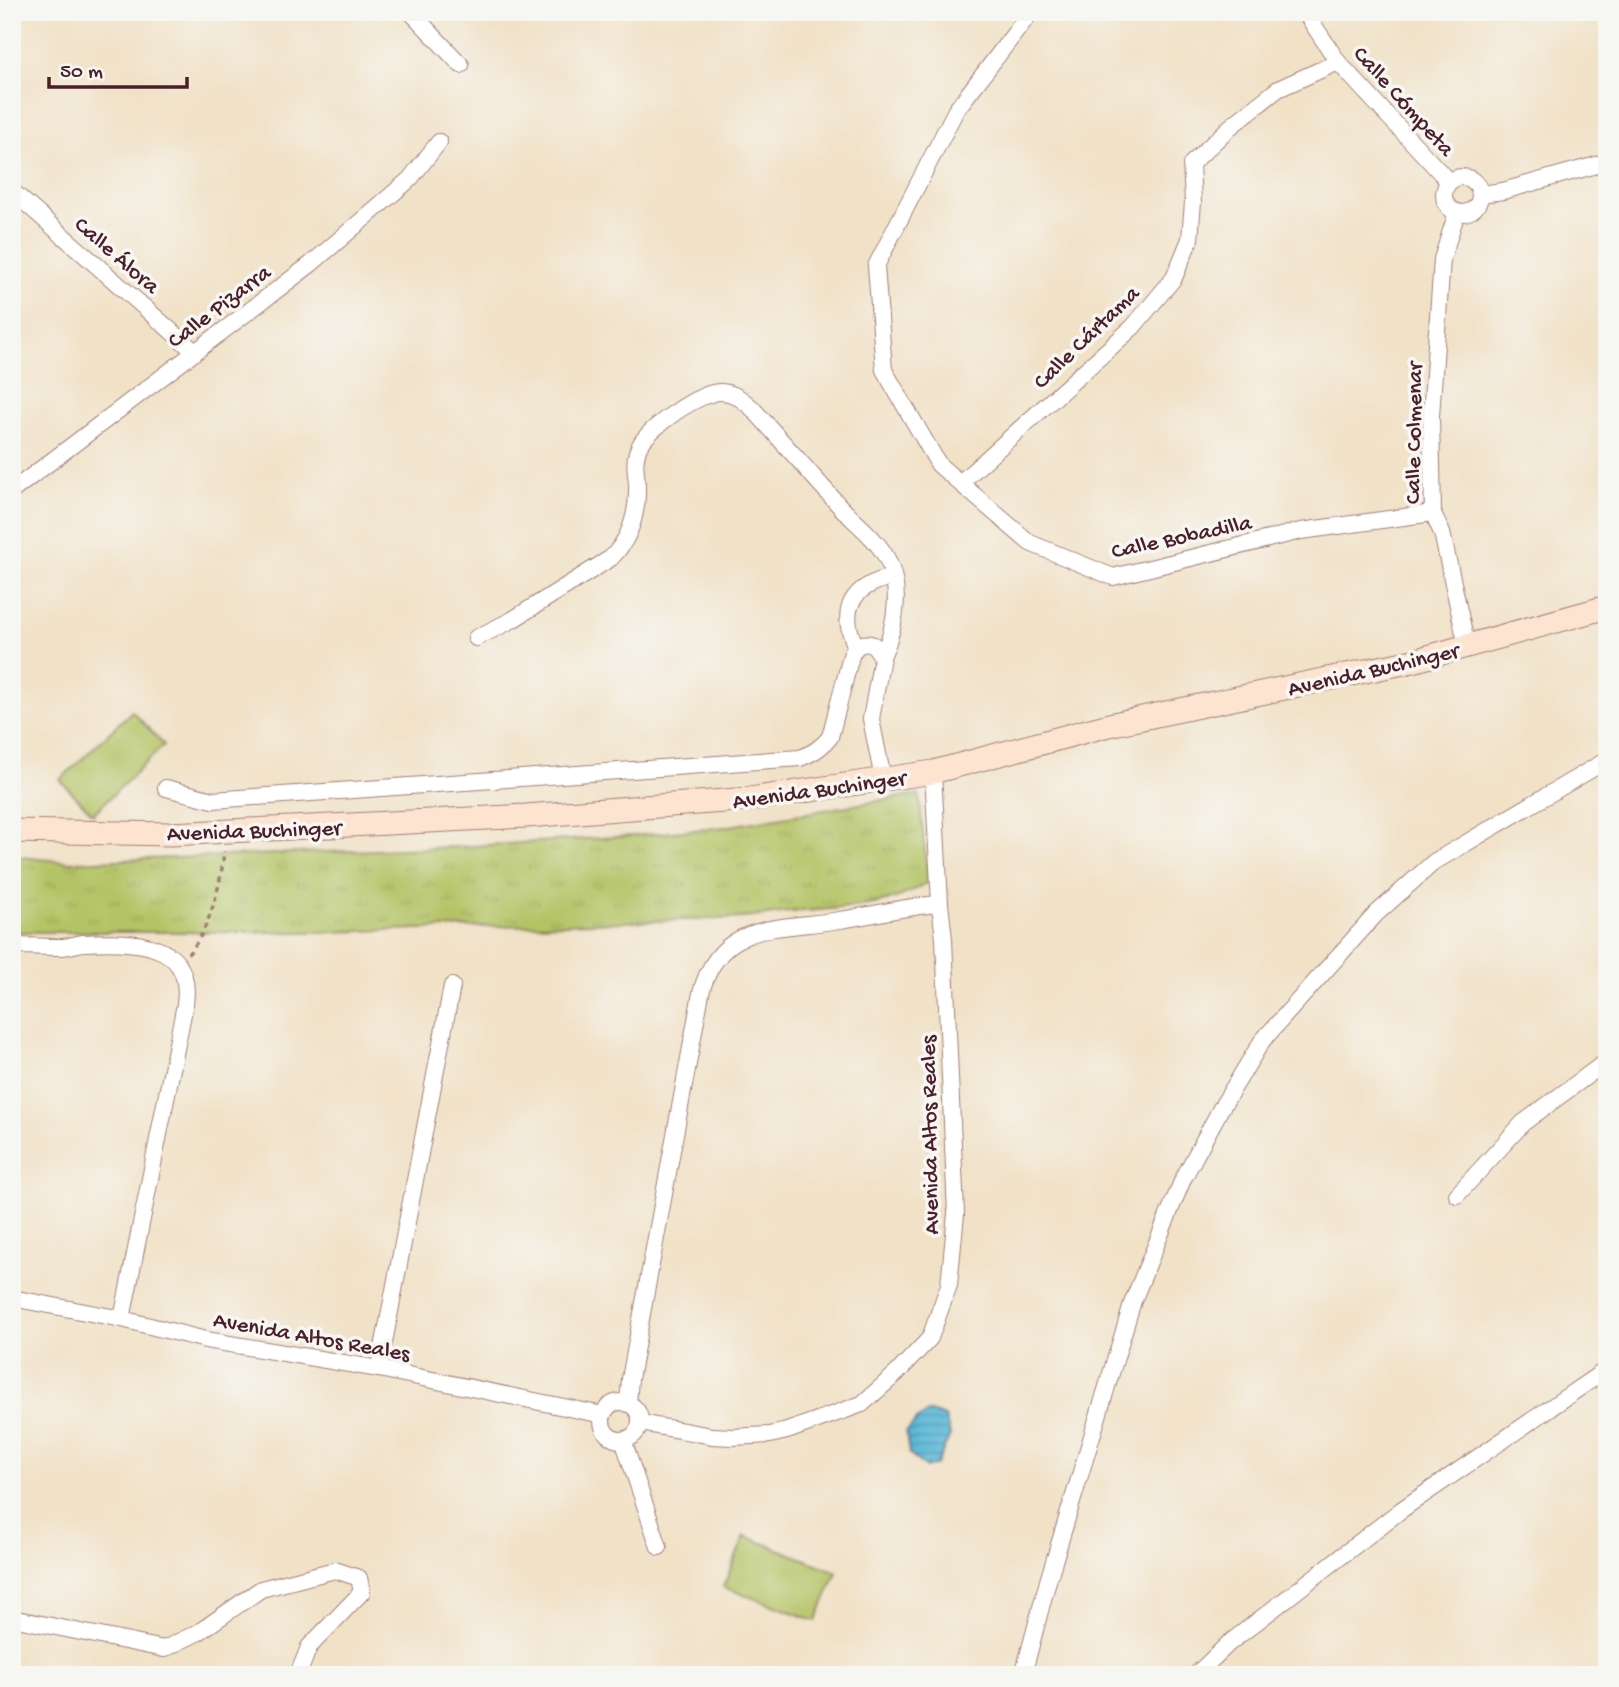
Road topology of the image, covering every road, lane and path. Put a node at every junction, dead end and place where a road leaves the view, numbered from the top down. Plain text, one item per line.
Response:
1 (411, 12) edge
2 (1031, 12) edge
3 (1305, 12) edge
4 (1338, 62) junction
5 (461, 65) dead end
6 (439, 142) dead end
7 (1607, 162) edge
8 (1449, 182) junction
9 (12, 191) edge
10 (1481, 194) junction
11 (1457, 212) junction
12 (195, 352) junction
13 (960, 484) junction
14 (12, 491) edge
15 (1433, 513) junction
16 (892, 577) junction
17 (1607, 607) edge
18 (476, 638) dead end
19 (1475, 644) junction
20 (856, 648) junction
21 (882, 657) junction
22 (1607, 760) edge
23 (933, 772) junction
24 (883, 779) junction
25 (166, 788) dead end
26 (12, 831) edge
27 (226, 831) junction
28 (940, 904) junction
29 (12, 946) edge
30 (178, 963) junction
31 (452, 986) dead end
32 (1607, 1061) edge
33 (1457, 1195) dead end
34 (12, 1298) edge
35 (122, 1319) junction
36 (379, 1369) junction
37 (1607, 1369) edge
38 (628, 1404) junction
39 (603, 1415) junction
40 (640, 1423) junction
41 (623, 1440) junction
42 (659, 1547) dead end
43 (12, 1618) edge
44 (298, 1675) edge
45 (1023, 1675) edge
46 (1196, 1675) edge

1 - 5 street
2 - 13 street, Calle Bobadilla
3 - 4 street, Calle Cómpeta
4 - 8 street, Calle Cómpeta
4 - 13 street, Calle Cártama
6 - 12 street, Calle Pizarra
7 - 10 street
8 - 10 street
8 - 11 street
9 - 12 street, Calle Álora
10 - 11 street
11 - 15 street, Calle Colmenar
12 - 14 street, Calle Pizarra
13 - 15 street, Calle Bobadilla
15 - 19 street, Calle Colmenar
16 - 18 street
16 - 20 street
16 - 21 street
17 - 19 street, Avenida Buchinger
19 - 23 street, Avenida Buchinger
20 - 21 street
20 - 25 street
21 - 24 street
22 - 45 street
23 - 24 street, Avenida Buchinger
23 - 28 street, Avenida Altos Reales
24 - 27 street, Avenida Buchinger
26 - 27 street, Avenida Buchinger
27 - 30 path
28 - 38 street
28 - 40 street, Avenida Altos Reales
29 - 30 street
30 - 35 street
31 - 36 street
32 - 33 street
34 - 35 street, Avenida Altos Reales
35 - 36 street, Avenida Altos Reales
36 - 39 street, Avenida Altos Reales
37 - 46 street
38 - 39 street
38 - 40 street
39 - 41 street
40 - 41 street
41 - 42 street
43 - 44 street

